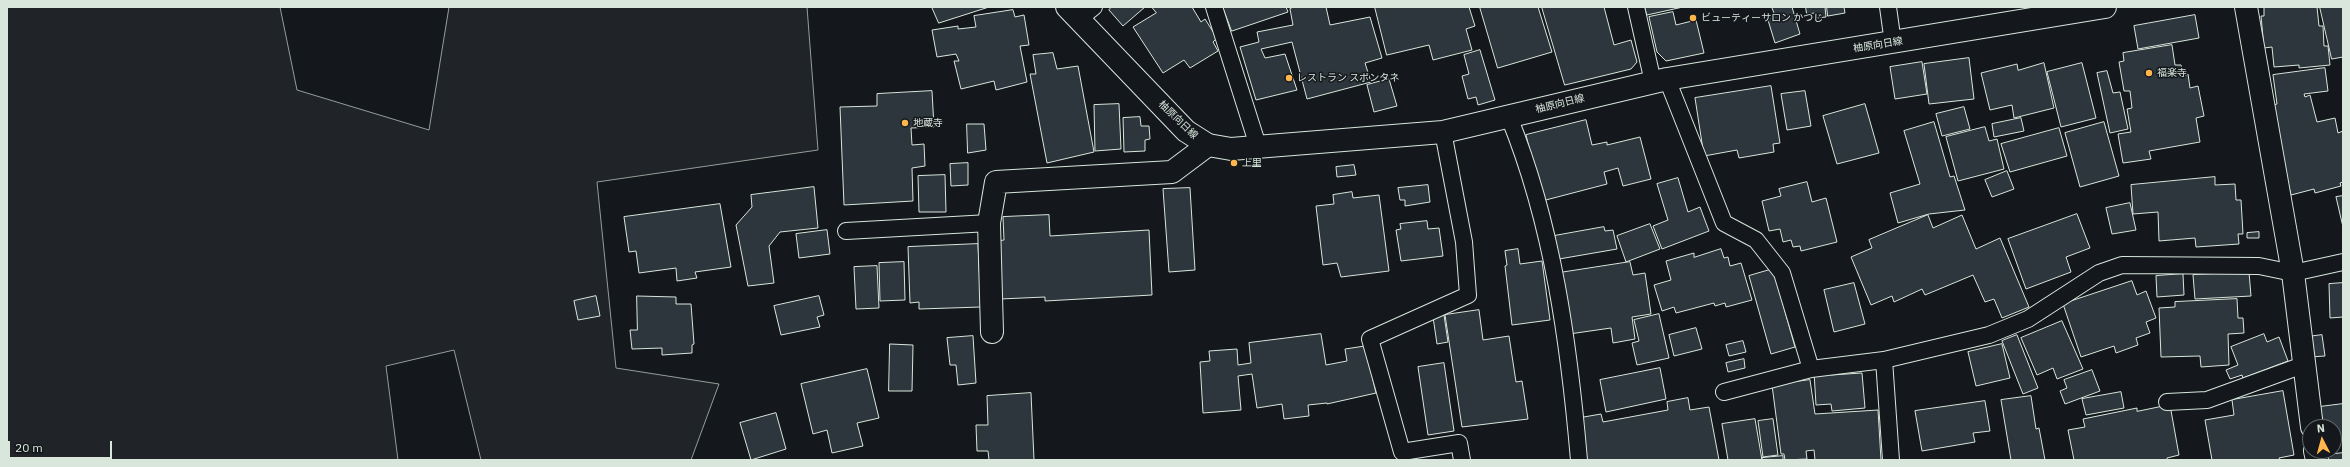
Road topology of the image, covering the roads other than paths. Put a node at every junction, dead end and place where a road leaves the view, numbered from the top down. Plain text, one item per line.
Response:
1 (1214, 7) edge
2 (1636, 7) edge
3 (1888, 7) edge
4 (2105, 7) edge
5 (2246, 7) edge
6 (1080, 11) edge
7 (1892, 43) junction
8 (1660, 80) junction
9 (1510, 117) junction
10 (1444, 132) junction
11 (1208, 146) junction
12 (1258, 146) junction
13 (989, 223) junction
14 (846, 231) dead end
15 (2343, 262) edge
16 (2293, 273) junction
17 (992, 332) dead end
18 (1884, 360) junction
19 (2303, 365) junction
20 (1811, 369) junction
21 (1724, 392) dead end
22 (2166, 402) dead end
23 (2311, 419) edge
24 (1462, 460) edge
25 (1579, 460) edge
26 (1891, 460) edge

1 - 12 lane
2 - 8 lane
3 - 7 lane
4 - 7 main road, 柚原向日線
5 - 16 main road
6 - 11 main road, 柚原向日線
7 - 8 main road, 柚原向日線
8 - 9 main road, 柚原向日線
8 - 20 lane
9 - 10 main road, 柚原向日線
9 - 25 lane
10 - 12 main road, 柚原向日線
10 - 24 lane
11 - 12 main road, 柚原向日線
11 - 13 main road
13 - 14 lane
13 - 17 main road
15 - 16 lane
16 - 18 lane
16 - 19 main road
18 - 20 lane
18 - 26 lane
19 - 22 lane
19 - 23 main road
20 - 21 lane

